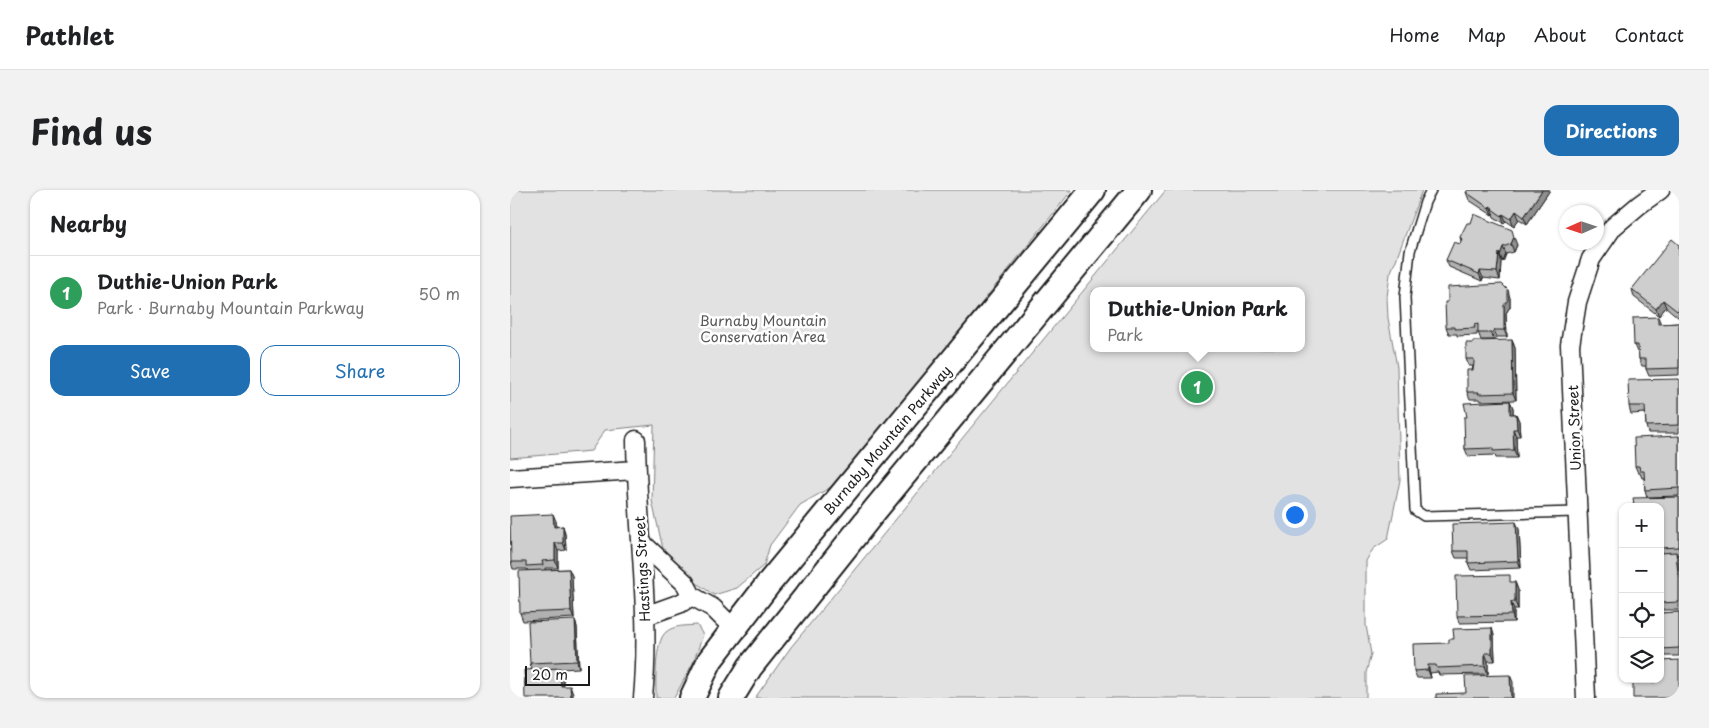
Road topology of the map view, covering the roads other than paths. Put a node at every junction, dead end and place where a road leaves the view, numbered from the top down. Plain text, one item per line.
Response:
1 (1093, 190) edge
2 (1139, 190) edge
3 (1431, 190) edge
4 (1660, 190) edge
5 (636, 440) dead end
6 (636, 470) junction
7 (510, 478) edge
8 (1577, 512) junction
9 (642, 542) junction
10 (692, 596) junction
11 (645, 616) junction
12 (734, 629) junction
13 (750, 667) junction
14 (643, 698) edge
15 (692, 698) edge
16 (730, 698) edge
17 (1586, 698) edge

1 - 12 main road, Burnaby Mountain Parkway
2 - 13 main road
3 - 8 lane
4 - 8 street, Union Street
5 - 6 street, Hastings Street
6 - 7 street
6 - 9 street, Hastings Street
8 - 17 street, Union Street
9 - 10 street
9 - 11 street, Hastings Street
10 - 11 street
10 - 12 street
11 - 14 street, Hastings Street
12 - 13 main road
12 - 15 main road, Burnaby Mountain Parkway
13 - 16 main road

